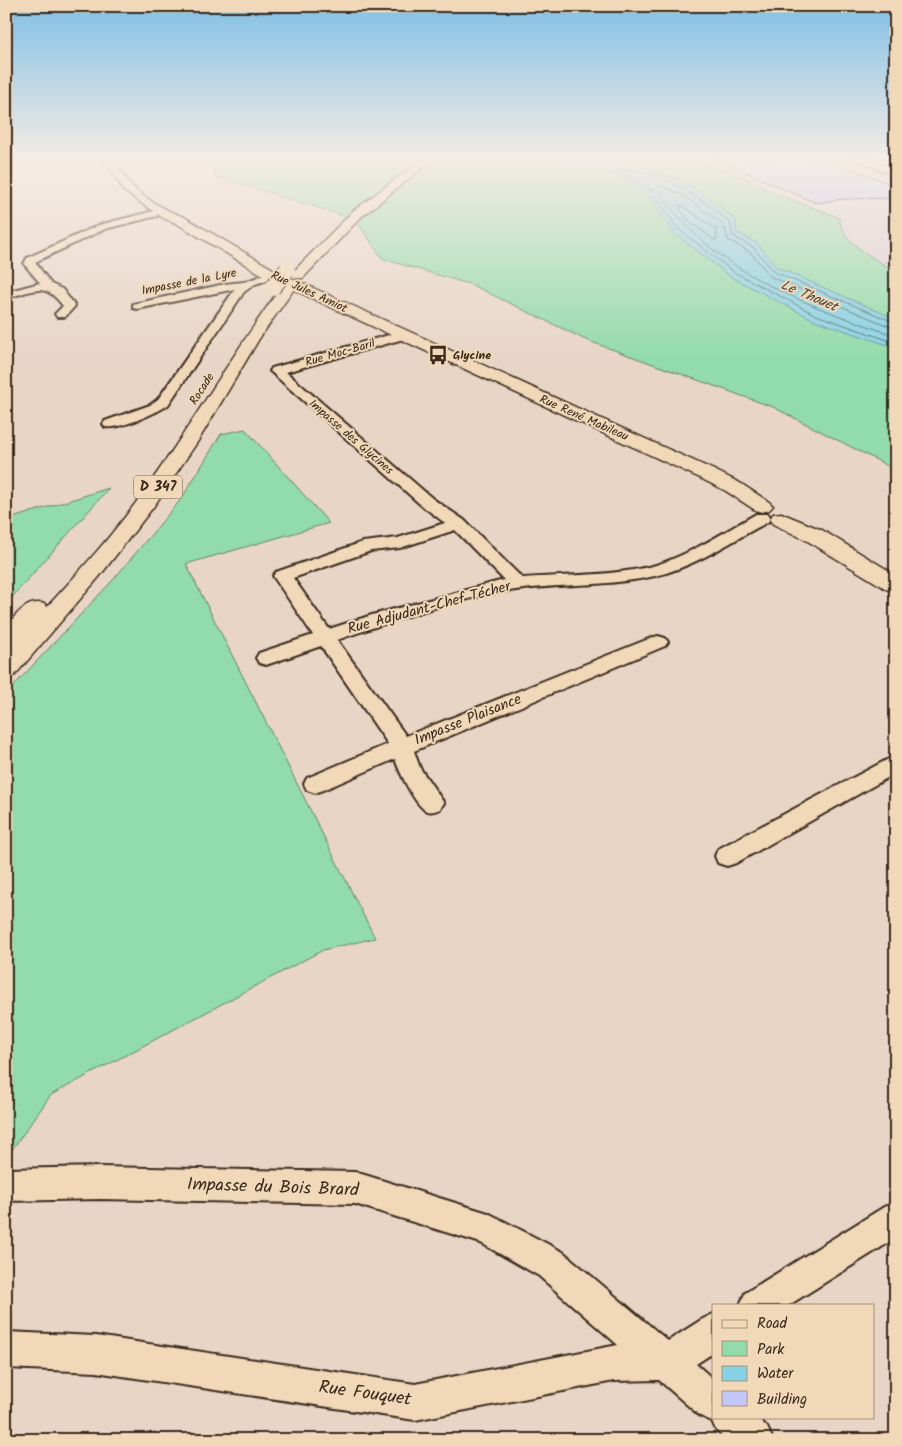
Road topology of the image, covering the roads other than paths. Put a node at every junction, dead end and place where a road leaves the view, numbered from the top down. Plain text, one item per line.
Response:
1 (108, 225) edge
2 (173, 225) edge
3 (345, 225) edge
4 (284, 280) junction
5 (45, 285) junction
6 (246, 285) junction
7 (6, 295) edge
8 (137, 306) dead end
9 (61, 314) dead end
10 (403, 335) junction
11 (277, 371) joint
12 (110, 424) dead end
13 (769, 515) junction
14 (458, 524) junction
15 (518, 584) junction
16 (896, 585) edge
17 (324, 638) junction
18 (6, 641) edge
19 (658, 642) dead end
20 (266, 658) dead end
21 (6, 669) edge
22 (402, 747) junction
23 (896, 763) edge
24 (315, 784) dead end
25 (432, 803) dead end
26 (726, 856) dead end
27 (6, 1185) edge
28 (896, 1219) edge
29 (759, 1304) edge
30 (712, 1333) edge
31 (6, 1350) edge
32 (668, 1362) junction
33 (712, 1402) edge
34 (730, 1418) edge
35 (754, 1440) edge

1 - 5 street
2 - 4 main road, Rue Jules Amiot
3 - 4 main road, D 347
4 - 6 street, Impasse de la Lyre
4 - 10 main road, Rue Jules Amiot
4 - 18 main road, Rocade / D 347
4 - 21 main road, D 347
5 - 7 street
5 - 9 street
6 - 8 street, Impasse de la Lyre
6 - 12 street
10 - 11 street, Rue Moc-Baril
10 - 13 main road, Rue René Mabileau
11 - 14 street, Impasse des Glycines
13 - 15 street, Rue Adjudant-Chef Técher
13 - 16 main road, Rue René Mabileau
14 - 15 street, Impasse des Glycines
14 - 17 street, Impasse Plaisance
15 - 17 street, Rue Adjudant-Chef Técher
17 - 20 street, Rue Adjudant-Chef Técher
17 - 22 street, Impasse Plaisance
19 - 22 street, Impasse Plaisance
22 - 24 street
22 - 25 street
23 - 26 street
27 - 32 street, Impasse du Bois Brard
28 - 29 street
30 - 32 street
31 - 32 street, Rue Fouquet
32 - 33 street, Impasse du Bois Brard
34 - 35 street

